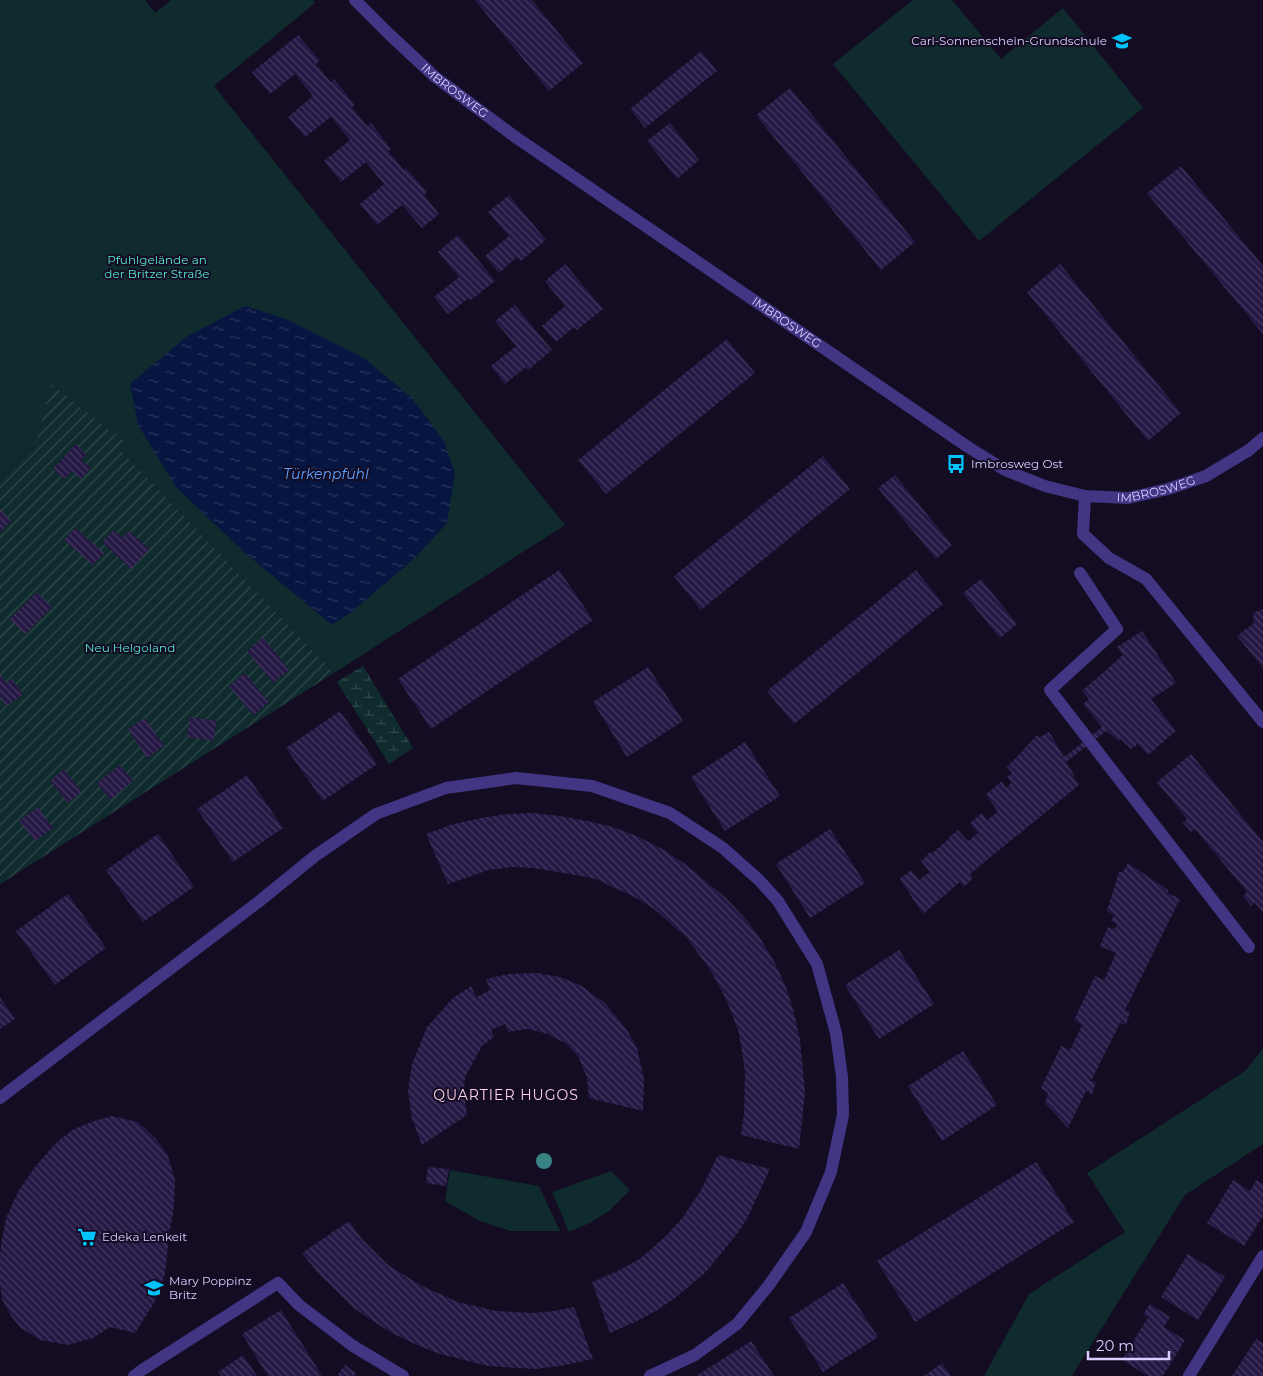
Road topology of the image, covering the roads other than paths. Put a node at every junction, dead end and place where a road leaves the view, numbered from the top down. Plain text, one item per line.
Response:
1 (355, 0) edge
2 (1263, 438) edge
3 (1085, 496) junction
4 (1080, 573) dead end
5 (1263, 722) edge
6 (1249, 947) dead end
7 (0, 1098) edge
8 (1263, 1256) edge
9 (134, 1376) edge
10 (403, 1376) edge
11 (650, 1376) edge
12 (1189, 1376) edge

1 - 3 street, IMBROSWEG
2 - 3 street, IMBROSWEG
3 - 5 street
4 - 6 street
7 - 11 street
8 - 12 street
9 - 10 street

